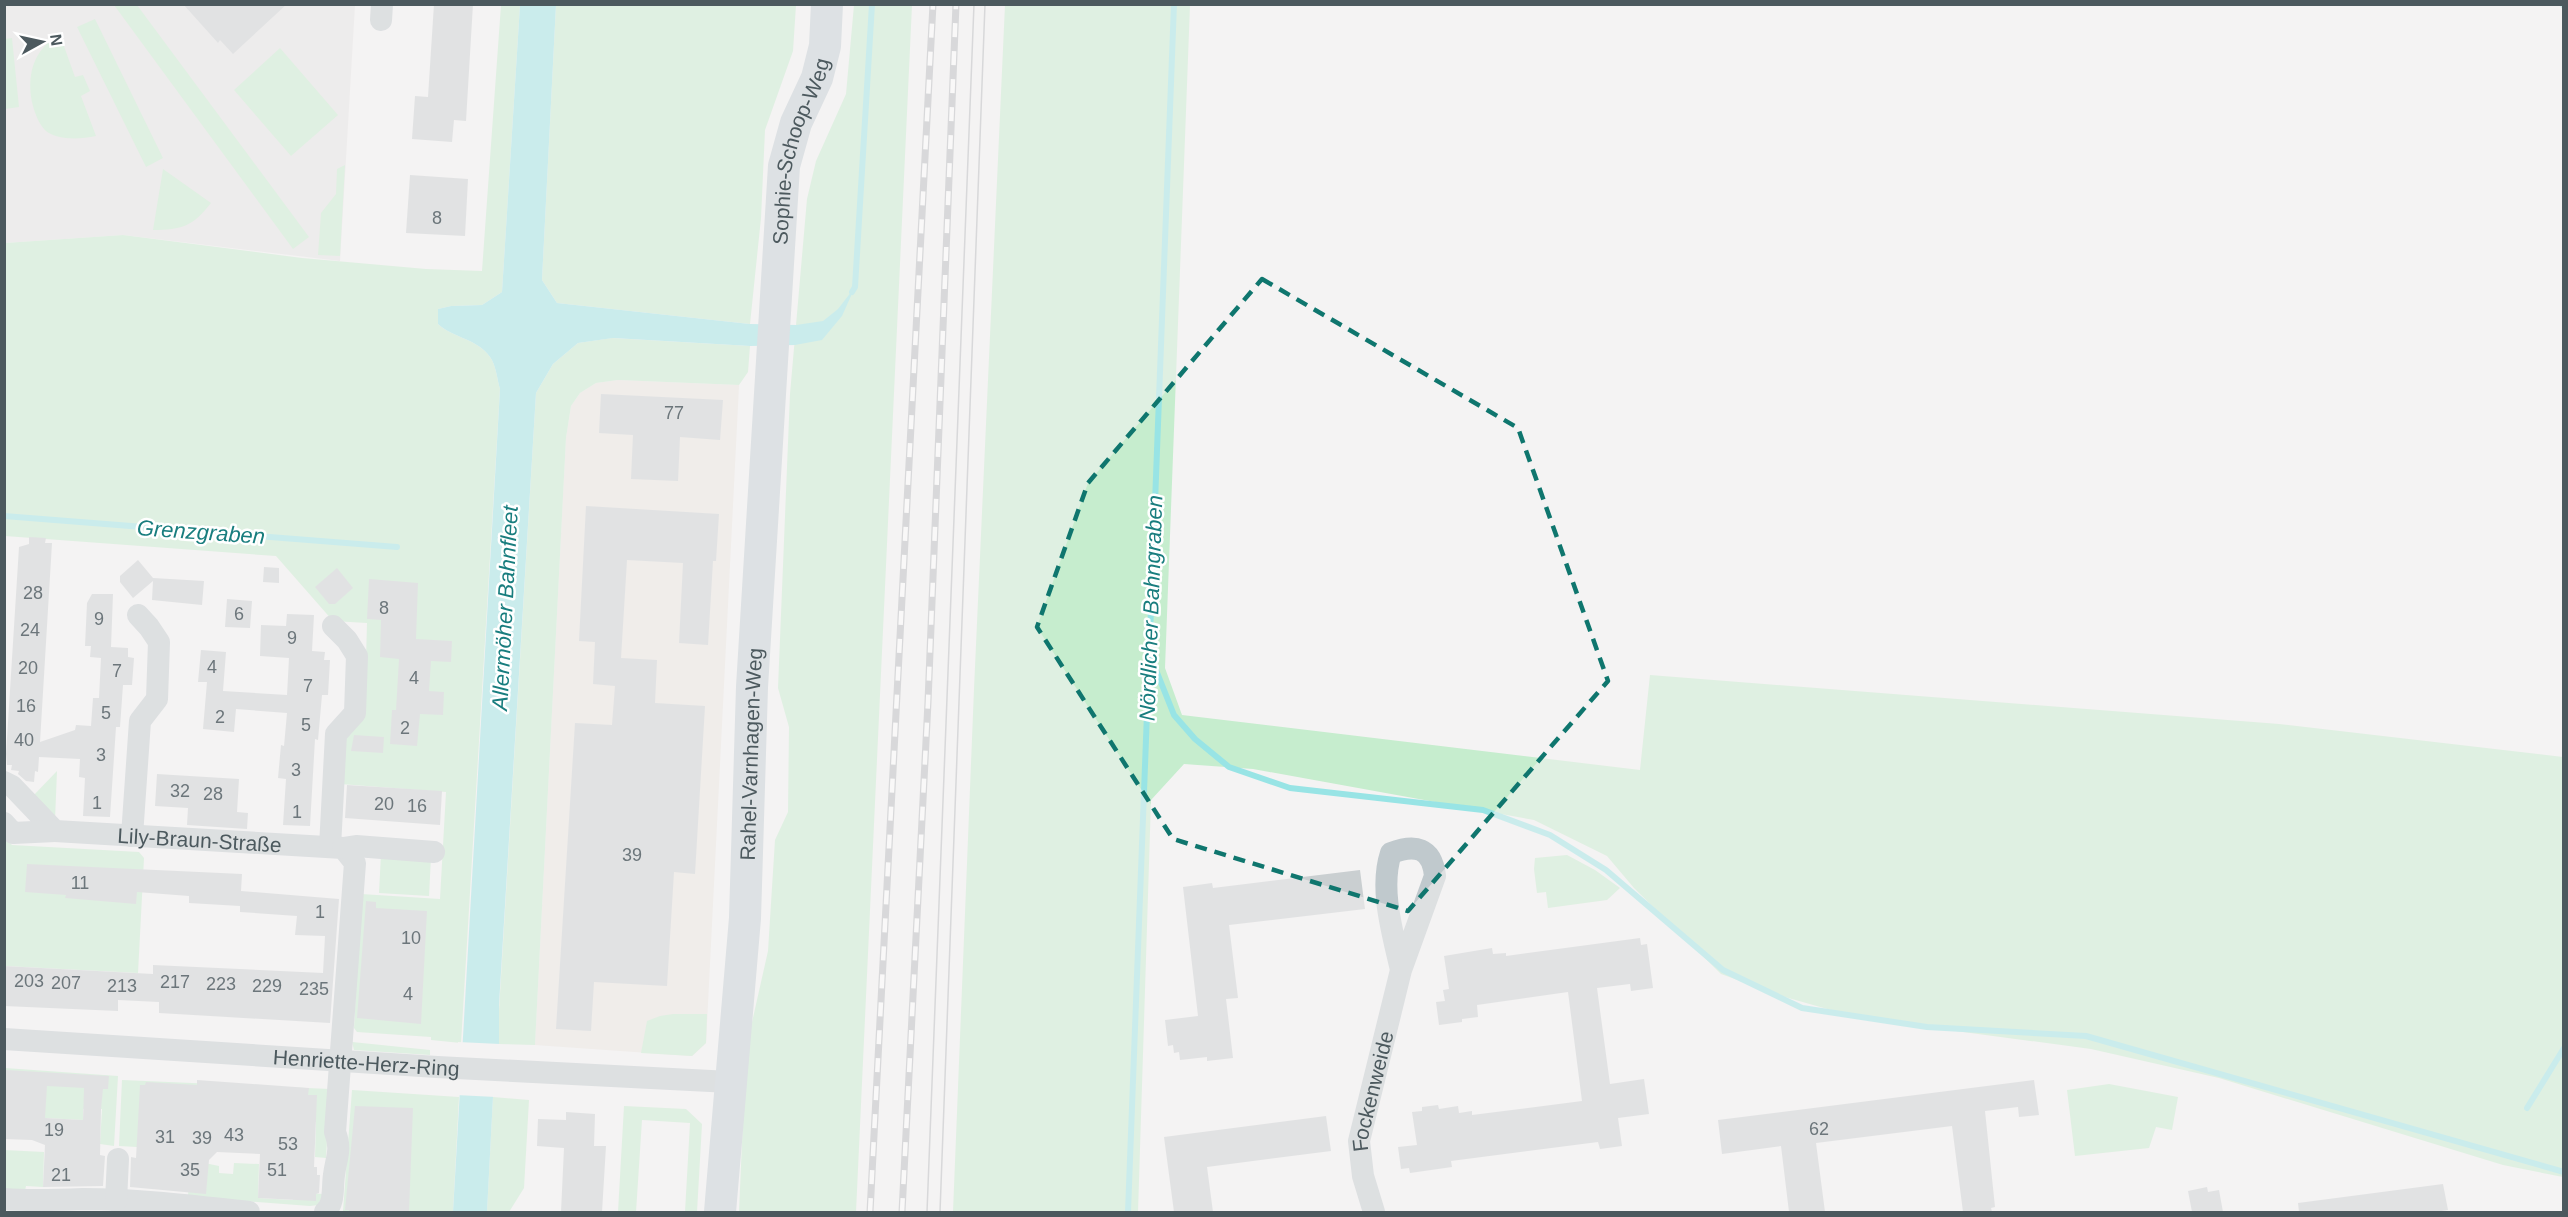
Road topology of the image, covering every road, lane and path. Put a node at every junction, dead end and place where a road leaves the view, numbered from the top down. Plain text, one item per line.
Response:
1 (827, 4) edge
2 (775, 297) joint
3 (138, 615) dead end
4 (333, 626) dead end
5 (4, 782) edge
6 (25, 800) junction
7 (4, 819) edge
8 (4, 823) edge
9 (55, 831) junction
10 (132, 836) junction
11 (346, 851) junction
12 (434, 852) dead end
13 (1401, 970) dead end
14 (4, 1039) edge
15 (340, 1060) junction
16 (730, 1082) junction
17 (118, 1159) dead end
18 (4, 1199) edge
19 (125, 1205) edge
20 (249, 1212) edge
21 (325, 1212) edge
22 (720, 1212) edge
23 (1374, 1212) edge

1 - 2 street, Sophie-Schoop-Weg
2 - 16 street, Rahel-Varnhagen-Weg
3 - 10 street
4 - 11 street
5 - 6 street
6 - 7 street
6 - 9 street
8 - 9 street, Lily-Braun-Straße
9 - 10 street, Lily-Braun-Straße
10 - 11 street, Lily-Braun-Straße
11 - 12 street, Lily-Braun-Straße
11 - 15 street
13 - 23 street, Fockenweide
14 - 15 street, Henriette-Herz-Ring
15 - 16 street, Henriette-Herz-Ring
15 - 21 street
16 - 22 street, Rahel-Varnhagen-Weg
17 - 19 street
18 - 19 street
19 - 20 street

